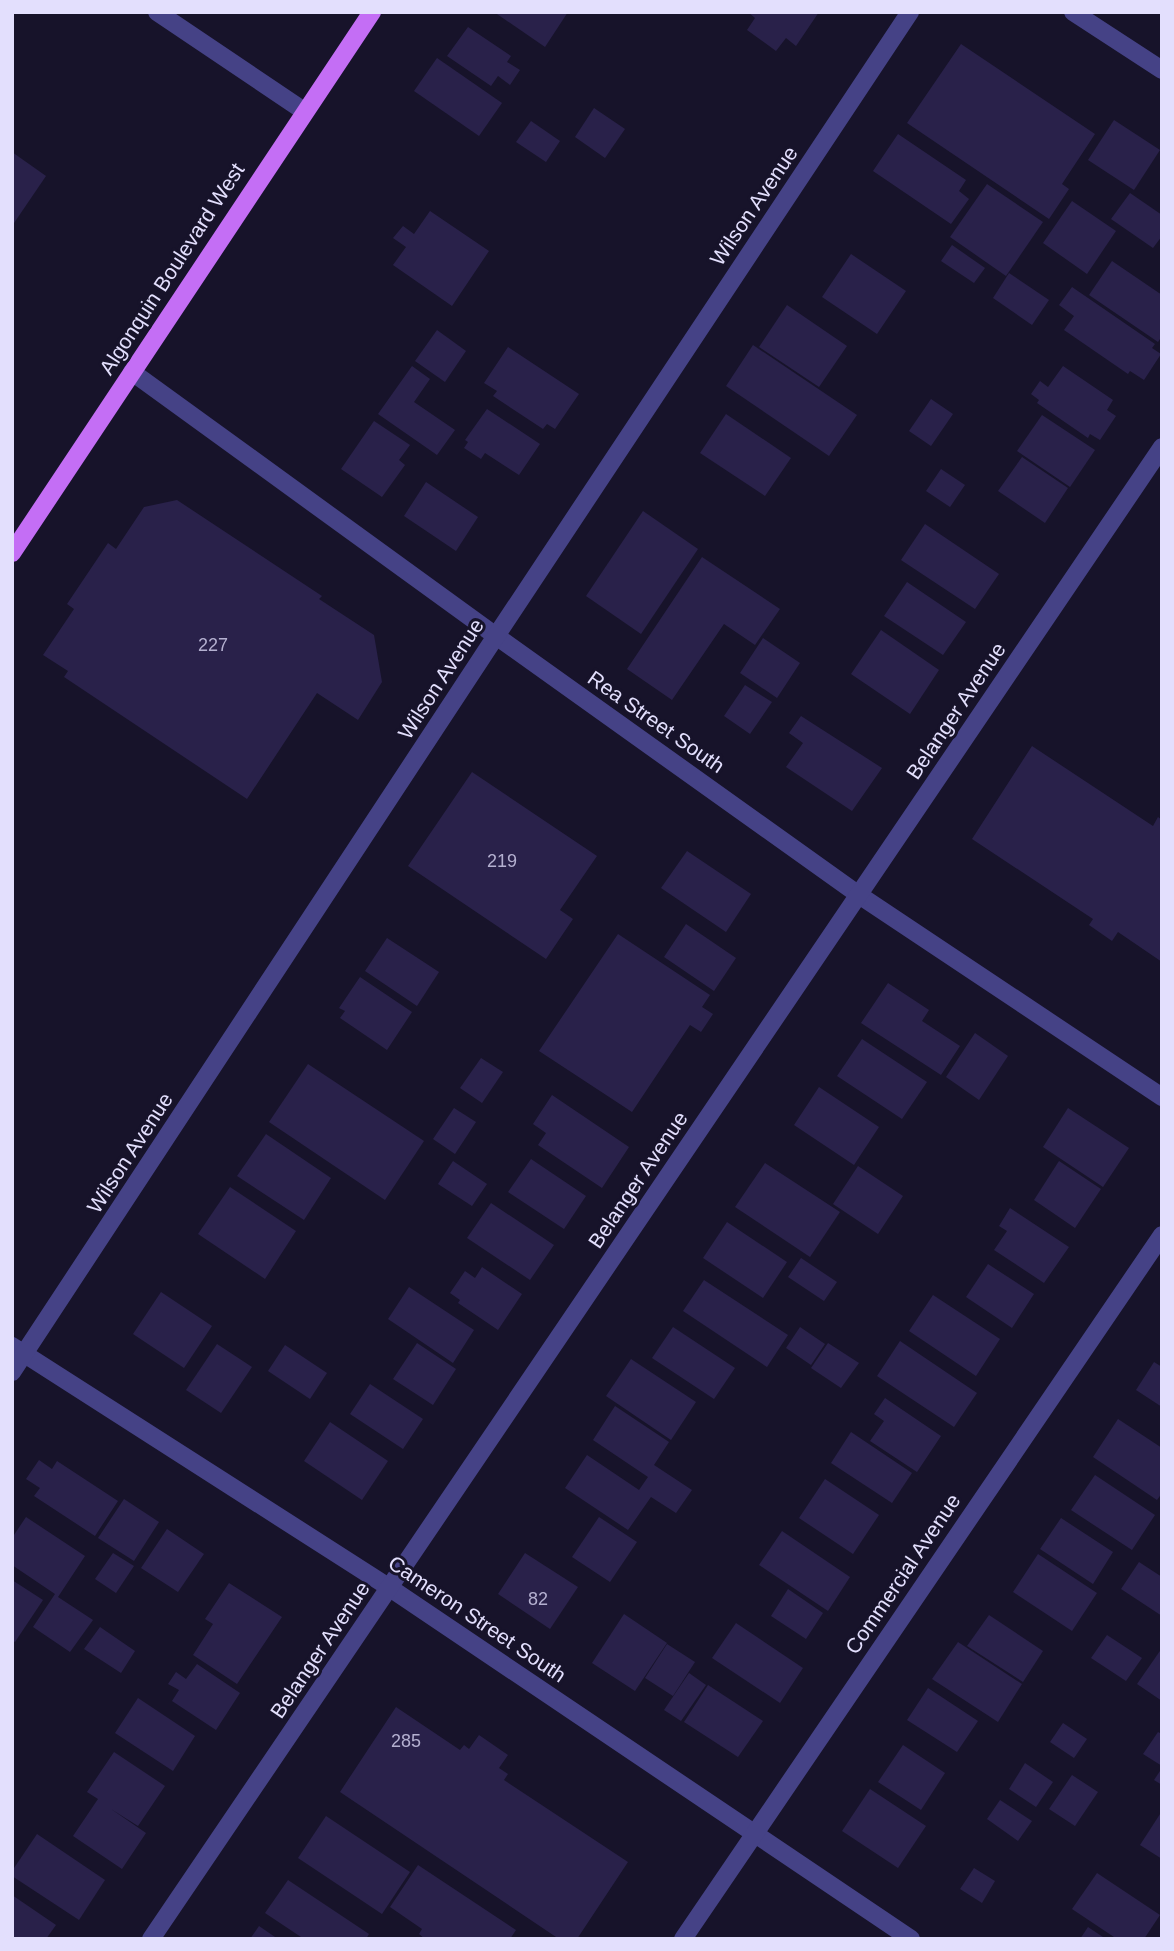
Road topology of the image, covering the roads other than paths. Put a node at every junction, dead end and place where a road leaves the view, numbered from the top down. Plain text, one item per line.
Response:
1 (157, 12) edge
2 (372, 12) edge
3 (910, 12) edge
4 (1073, 12) edge
5 (1162, 70) edge
6 (304, 111) junction
7 (132, 372) junction
8 (1162, 447) edge
9 (12, 552) edge
10 (496, 636) junction
11 (859, 895) junction
12 (1162, 1097) edge
13 (1162, 1235) edge
14 (18, 1350) edge
15 (12, 1372) edge
16 (390, 1588) junction
17 (755, 1832) junction
18 (151, 1939) edge
19 (683, 1939) edge
20 (911, 1939) edge

1 - 6 street
2 - 6 main road, Algonquin Boulevard West
3 - 10 street, Wilson Avenue
4 - 5 street
6 - 7 main road, Algonquin Boulevard West
7 - 9 main road, Algonquin Boulevard West
7 - 10 street, Rea Street South
8 - 11 street, Belanger Avenue
10 - 11 street, Rea Street South
10 - 14 street, Wilson Avenue
11 - 12 street, Rea Street South
11 - 16 street, Belanger Avenue
13 - 17 street, Commercial Avenue
14 - 15 street, Wilson Avenue
14 - 16 street, Cameron Street South
16 - 17 street, Cameron Street South
16 - 18 street, Belanger Avenue
17 - 19 street, Commercial Avenue
17 - 20 street, Cameron Street South

